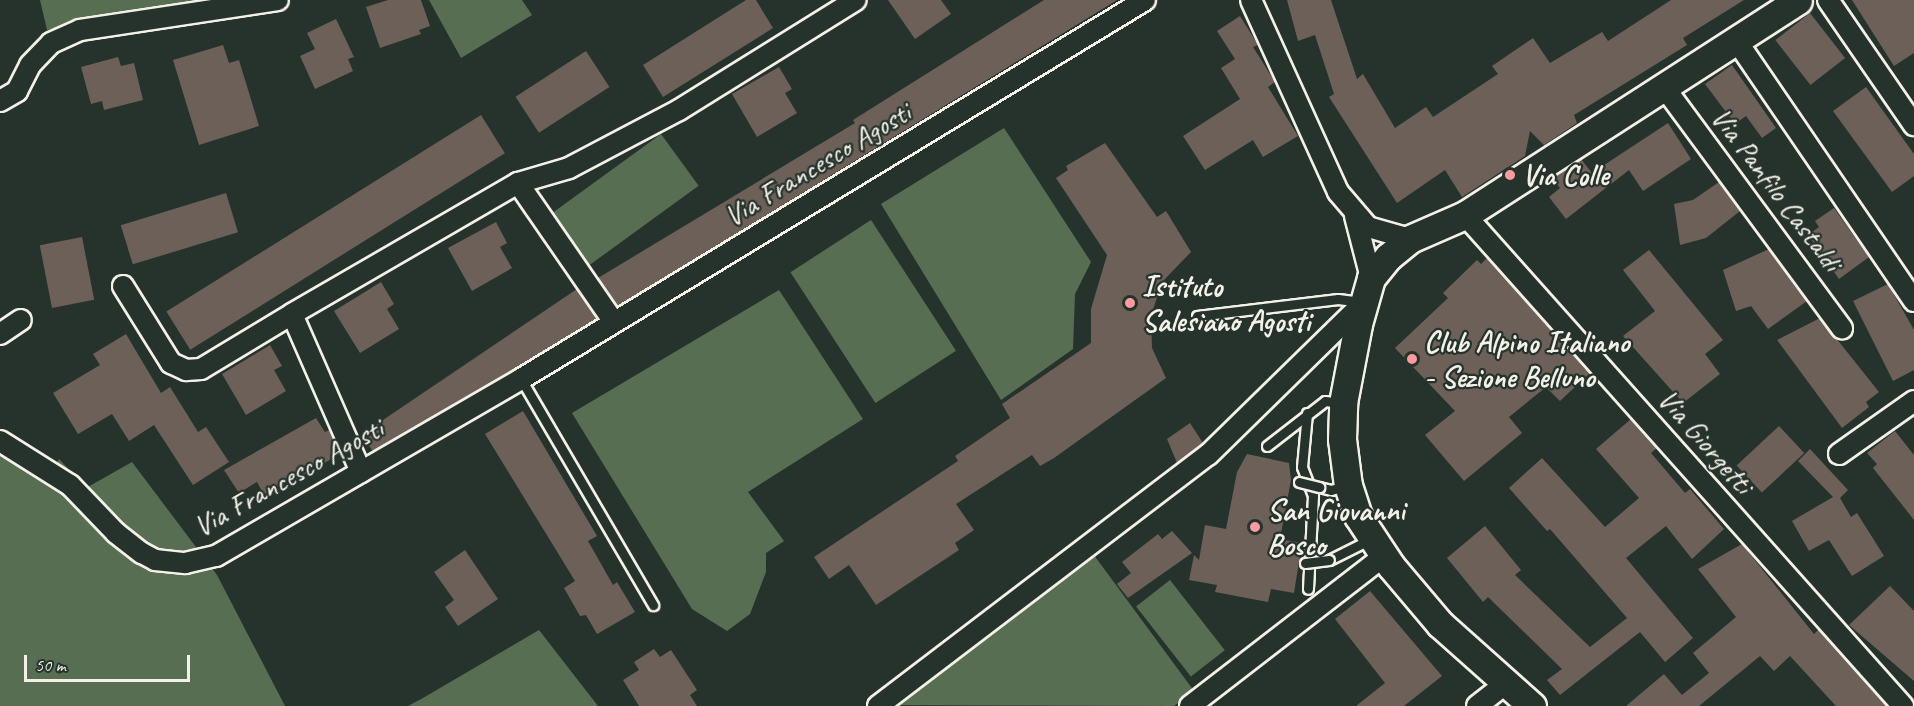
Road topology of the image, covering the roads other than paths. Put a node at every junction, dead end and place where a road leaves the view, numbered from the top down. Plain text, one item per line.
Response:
1 (278, 0) edge
2 (856, 0) edge
3 (1144, 0) edge
4 (1251, 0) edge
5 (1798, 0) edge
6 (1828, 0) edge
7 (1736, 40) junction
8 (1664, 87) junction
9 (0, 101) edge
10 (1914, 125) edge
11 (518, 183) junction
12 (1465, 215) junction
13 (1355, 216) junction
14 (1410, 239) junction
15 (123, 286) dead end
16 (1368, 290) junction
17 (1914, 301) edge
18 (292, 314) junction
19 (1197, 316) dead end
20 (21, 320) dead end
21 (614, 322) junction
22 (1842, 328) dead end
23 (0, 334) edge
24 (521, 379) junction
25 (1914, 401) edge
26 (1343, 403) junction
27 (1307, 413) junction
28 (0, 441) edge
29 (1267, 446) dead end
30 (1839, 454) dead end
31 (361, 472) junction
32 (1295, 481) dead end
33 (1348, 486) junction
34 (1372, 537) junction
35 (1302, 563) dead end
36 (1308, 589) dead end
37 (653, 605) dead end
38 (1508, 682) junction
39 (878, 706) edge
40 (1190, 706) edge
41 (1477, 706) edge
42 (1532, 706) edge
43 (1903, 706) edge

1 - 9 street
2 - 11 street
3 - 21 street, Via Francesco Agosti
4 - 13 street
5 - 7 street
6 - 10 street
7 - 8 street
7 - 17 street
8 - 12 street
8 - 22 street, Via Panfilo Castaldi
11 - 18 street
11 - 21 street
12 - 14 street
12 - 43 street, Via Giorgetti
13 - 14 street
13 - 16 street
14 - 16 street
15 - 18 street
16 - 19 lane
16 - 26 street
16 - 39 street
18 - 31 street
20 - 23 street
21 - 24 street, Via Francesco Agosti
24 - 31 street, Via Francesco Agosti
24 - 37 lane
25 - 30 street
26 - 27 lane
26 - 33 street
27 - 29 lane
27 - 36 lane
28 - 31 street, Via Francesco Agosti
32 - 33 lane, bridge
33 - 34 street
34 - 35 lane, bridge
34 - 38 street
34 - 40 street
38 - 41 street
38 - 42 street

